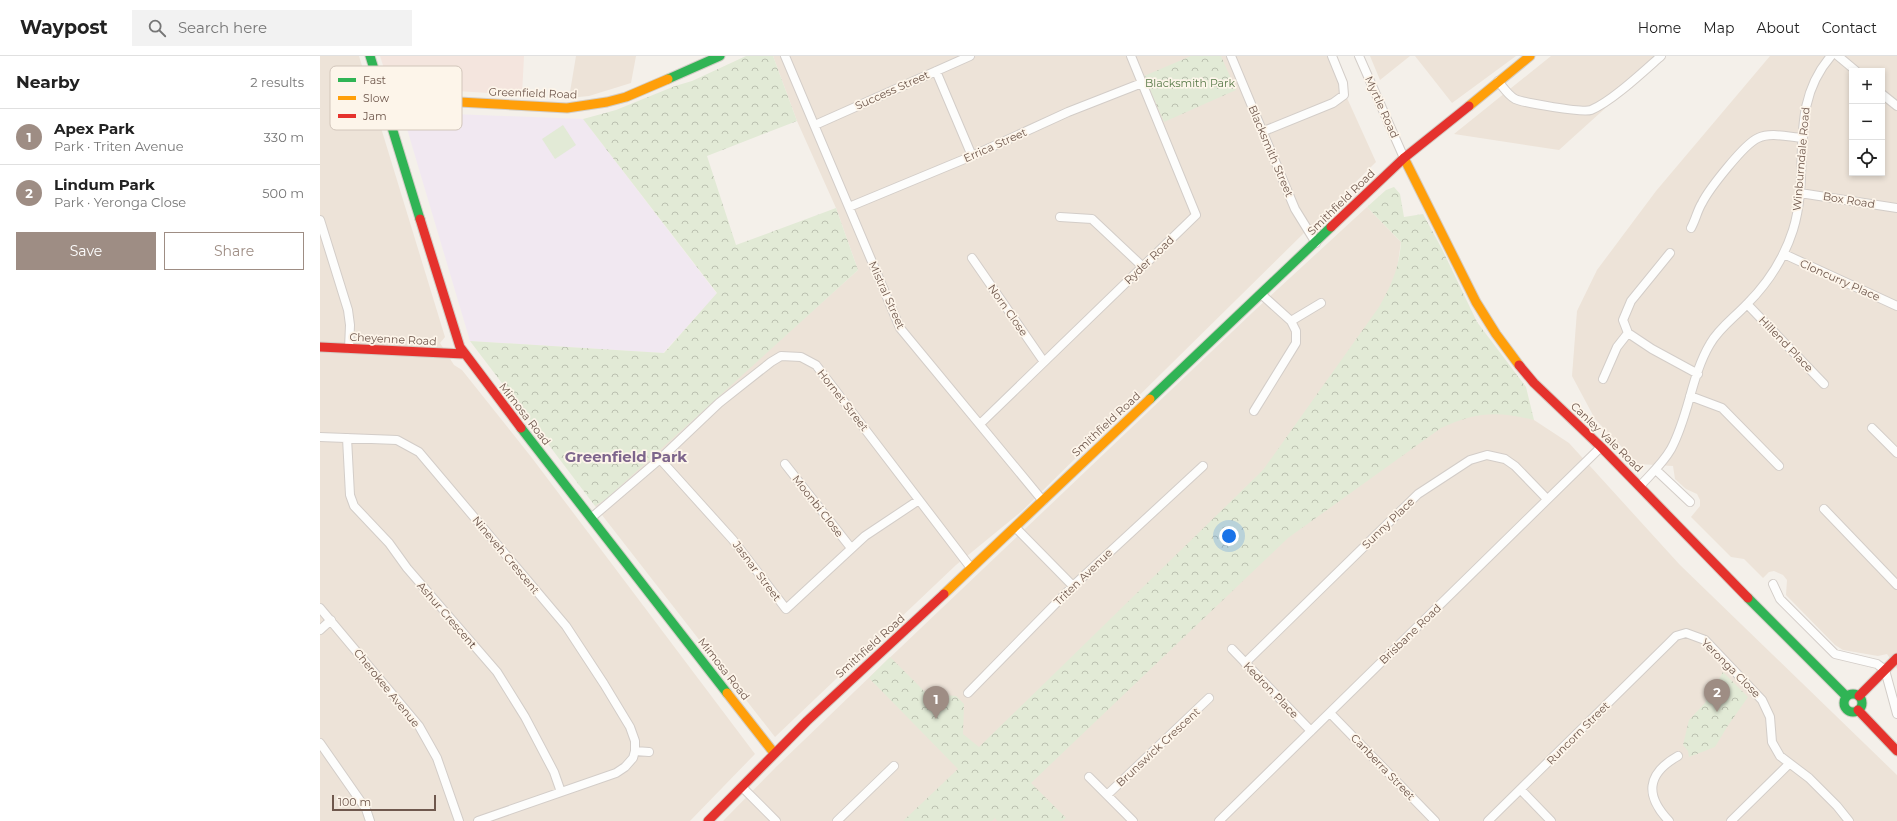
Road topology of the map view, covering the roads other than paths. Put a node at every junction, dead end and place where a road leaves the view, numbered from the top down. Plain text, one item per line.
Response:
1 (370, 56) edge
2 (720, 56) edge
3 (785, 56) edge
4 (970, 56) edge
5 (1131, 56) edge
6 (1231, 56) edge
7 (1332, 56) edge
8 (1359, 56) edge
9 (1530, 56) edge
10 (1662, 56) edge
11 (1831, 56) edge
12 (1838, 56) edge
13 (373, 66) edge
14 (1852, 68) edge
15 (936, 71) junction
16 (1498, 81) junction
17 (1142, 83) junction
18 (1885, 96) edge
19 (462, 102) edge
20 (1897, 106) edge
21 (814, 125) junction
22 (393, 130) edge
23 (1264, 132) junction
24 (1803, 138) junction
25 (972, 156) junction
26 (1404, 158) junction
27 (1800, 193) junction
28 (849, 207) junction
29 (1897, 208) edge
30 (1060, 217) dead end
31 (320, 220) edge
32 (1690, 228) dead end
33 (1316, 243) junction
34 (1670, 253) dead end
35 (1784, 254) junction
36 (972, 258) dead end
37 (1142, 266) junction
38 (1261, 294) junction
39 (1322, 303) dead end
40 (1747, 304) junction
41 (1897, 306) edge
42 (1291, 321) junction
43 (1628, 333) junction
44 (320, 347) edge
45 (349, 349) junction
46 (464, 354) junction
47 (1044, 362) junction
48 (1698, 374) junction
49 (1603, 379) dead end
50 (1824, 384) dead end
51 (1690, 396) junction
52 (1254, 411) dead end
53 (980, 424) junction
54 (1872, 428) dead end
55 (320, 437) edge
56 (347, 438) junction
57 (1601, 447) junction
58 (1897, 453) edge
59 (660, 459) junction
60 (784, 464) dead end
61 (1203, 466) dead end
62 (1779, 466) dead end
63 (1656, 470) junction
64 (1640, 486) junction
65 (1547, 499) junction
66 (919, 500) junction
67 (1043, 501) junction
68 (1690, 502) dead end
69 (1824, 509) dead end
70 (591, 518) junction
71 (1015, 527) junction
72 (851, 548) junction
73 (971, 568) junction
74 (1773, 584) dead end
75 (1897, 585) edge
76 (1073, 586) junction
77 (320, 608) edge
78 (331, 620) junction
79 (320, 630) edge
80 (1668, 644) joint
81 (1232, 649) dead end
82 (1897, 658) edge
83 (1245, 663) junction
84 (1885, 670) junction
85 (968, 693) dead end
86 (1846, 696) junction
87 (1860, 696) junction
88 (1209, 698) dead end
89 (1858, 710) junction
90 (1330, 713) junction
91 (1897, 714) edge
92 (1311, 731) junction
93 (320, 744) edge
94 (635, 751) junction
95 (1897, 751) edge
96 (649, 752) dead end
97 (774, 753) junction
98 (1678, 756) dead end
99 (1790, 764) junction
100 (894, 766) dead end
101 (1089, 777) dead end
102 (742, 786) junction
103 (1520, 790) junction
104 (561, 792) junction
105 (1107, 795) junction
106 (370, 821) edge
107 (459, 821) edge
108 (478, 821) edge
109 (708, 821) edge
110 (776, 821) edge
111 (837, 821) edge
112 (1133, 821) edge
113 (1219, 821) edge
114 (1435, 821) edge
115 (1488, 821) edge
116 (1551, 821) edge
117 (1669, 821) edge
118 (1731, 821) edge
119 (1849, 821) edge

1 - 13 main road, Mimosa Road
2 - 19 main road, Greenfield Road
3 - 21 street, Mistral Street
4 - 15 street, Success Street
5 - 17 street, Ryder Road
6 - 23 street, Blacksmith Street
7 - 23 street
8 - 26 street, Myrtle Road
9 - 16 main road, Smithfield Road
10 - 16 street
11 - 24 street, Winburndale Road
12 - 14 street
15 - 21 street, Success Street
15 - 25 street
16 - 26 main road, Smithfield Road
17 - 25 street, Errica Street
17 - 37 street, Ryder Road
18 - 20 street
21 - 28 street, Mistral Street
22 - 46 main road, Mimosa Road
23 - 33 street, Blacksmith Street
24 - 27 street, Winburndale Road
24 - 32 street
25 - 28 street, Errica Street
26 - 33 main road, Smithfield Road
26 - 57 main road, Canley Vale Road
27 - 29 street, Box Road
27 - 35 street, Winburndale Road
28 - 53 street, Mistral Street
30 - 37 street
31 - 45 street
33 - 38 main road, Smithfield Road
34 - 43 street
35 - 40 street, Winburndale Road
35 - 41 street, Cloncurry Place
36 - 47 street, Norn Close
37 - 47 street, Ryder Road
38 - 42 street
38 - 67 main road, Smithfield Road
39 - 42 street
40 - 48 street, Winburndale Road
40 - 50 street, Hillend Place
42 - 52 street
43 - 48 street
43 - 49 street
44 - 45 main road, Cheyenne Road
45 - 46 main road, Cheyenne Road
46 - 70 main road, Mimosa Road
47 - 53 street, Ryder Road
48 - 51 street, Winburndale Road
51 - 62 street
51 - 63 street, Winburndale Road
53 - 67 street, Mistral Street
54 - 58 street
55 - 56 street, Nineveh Crescent
56 - 94 street, Nineveh Crescent
56 - 104 street, Ashur Crescent
57 - 64 main road, Canley Vale Road
57 - 65 street, Brisbane Road
59 - 66 street, Hornet Street
59 - 70 street, Hornet Street
59 - 72 street, Jasnar Street
60 - 72 street, Moonbi Close
61 - 76 street, Triten Avenue
63 - 64 street, Winburndale Road
63 - 68 street
64 - 86 main road, Canley Vale Road
65 - 83 street, Sunny Place
65 - 90 street, Brisbane Road
66 - 72 street, Jasnar Street
66 - 73 street, Hornet Street
67 - 71 main road, Smithfield Road
69 - 75 street
70 - 97 main road, Mimosa Road
71 - 73 main road, Smithfield Road
71 - 76 street
73 - 97 main road, Smithfield Road
74 - 84 street
76 - 85 street, Triten Avenue
77 - 78 street, Cherokee Avenue
78 - 79 street
78 - 107 street, Cherokee Avenue
80 - 99 street, Yeronga Close
80 - 103 street, Runcorn Street
81 - 83 street, Kedron Place
82 - 84 main road
83 - 92 street, Kedron Place
84 - 87 main road
84 - 91 street
86 - 87 main road
86 - 89 main road
87 - 89 main road
88 - 105 street, Brunswick Crescent
89 - 95 main road
90 - 92 street, Brisbane Road
90 - 114 street, Canberra Street
92 - 113 street, Brisbane Road
93 - 106 street
94 - 96 street
94 - 104 street
97 - 102 main road, Smithfield Road
98 - 117 street
99 - 118 street
99 - 119 street, Yeronga Close
100 - 111 street
101 - 105 street, Brunswick Crescent
102 - 109 main road, Smithfield Road
102 - 110 street
103 - 115 street, Runcorn Street
103 - 116 street
104 - 108 street
105 - 112 street, Brunswick Crescent

